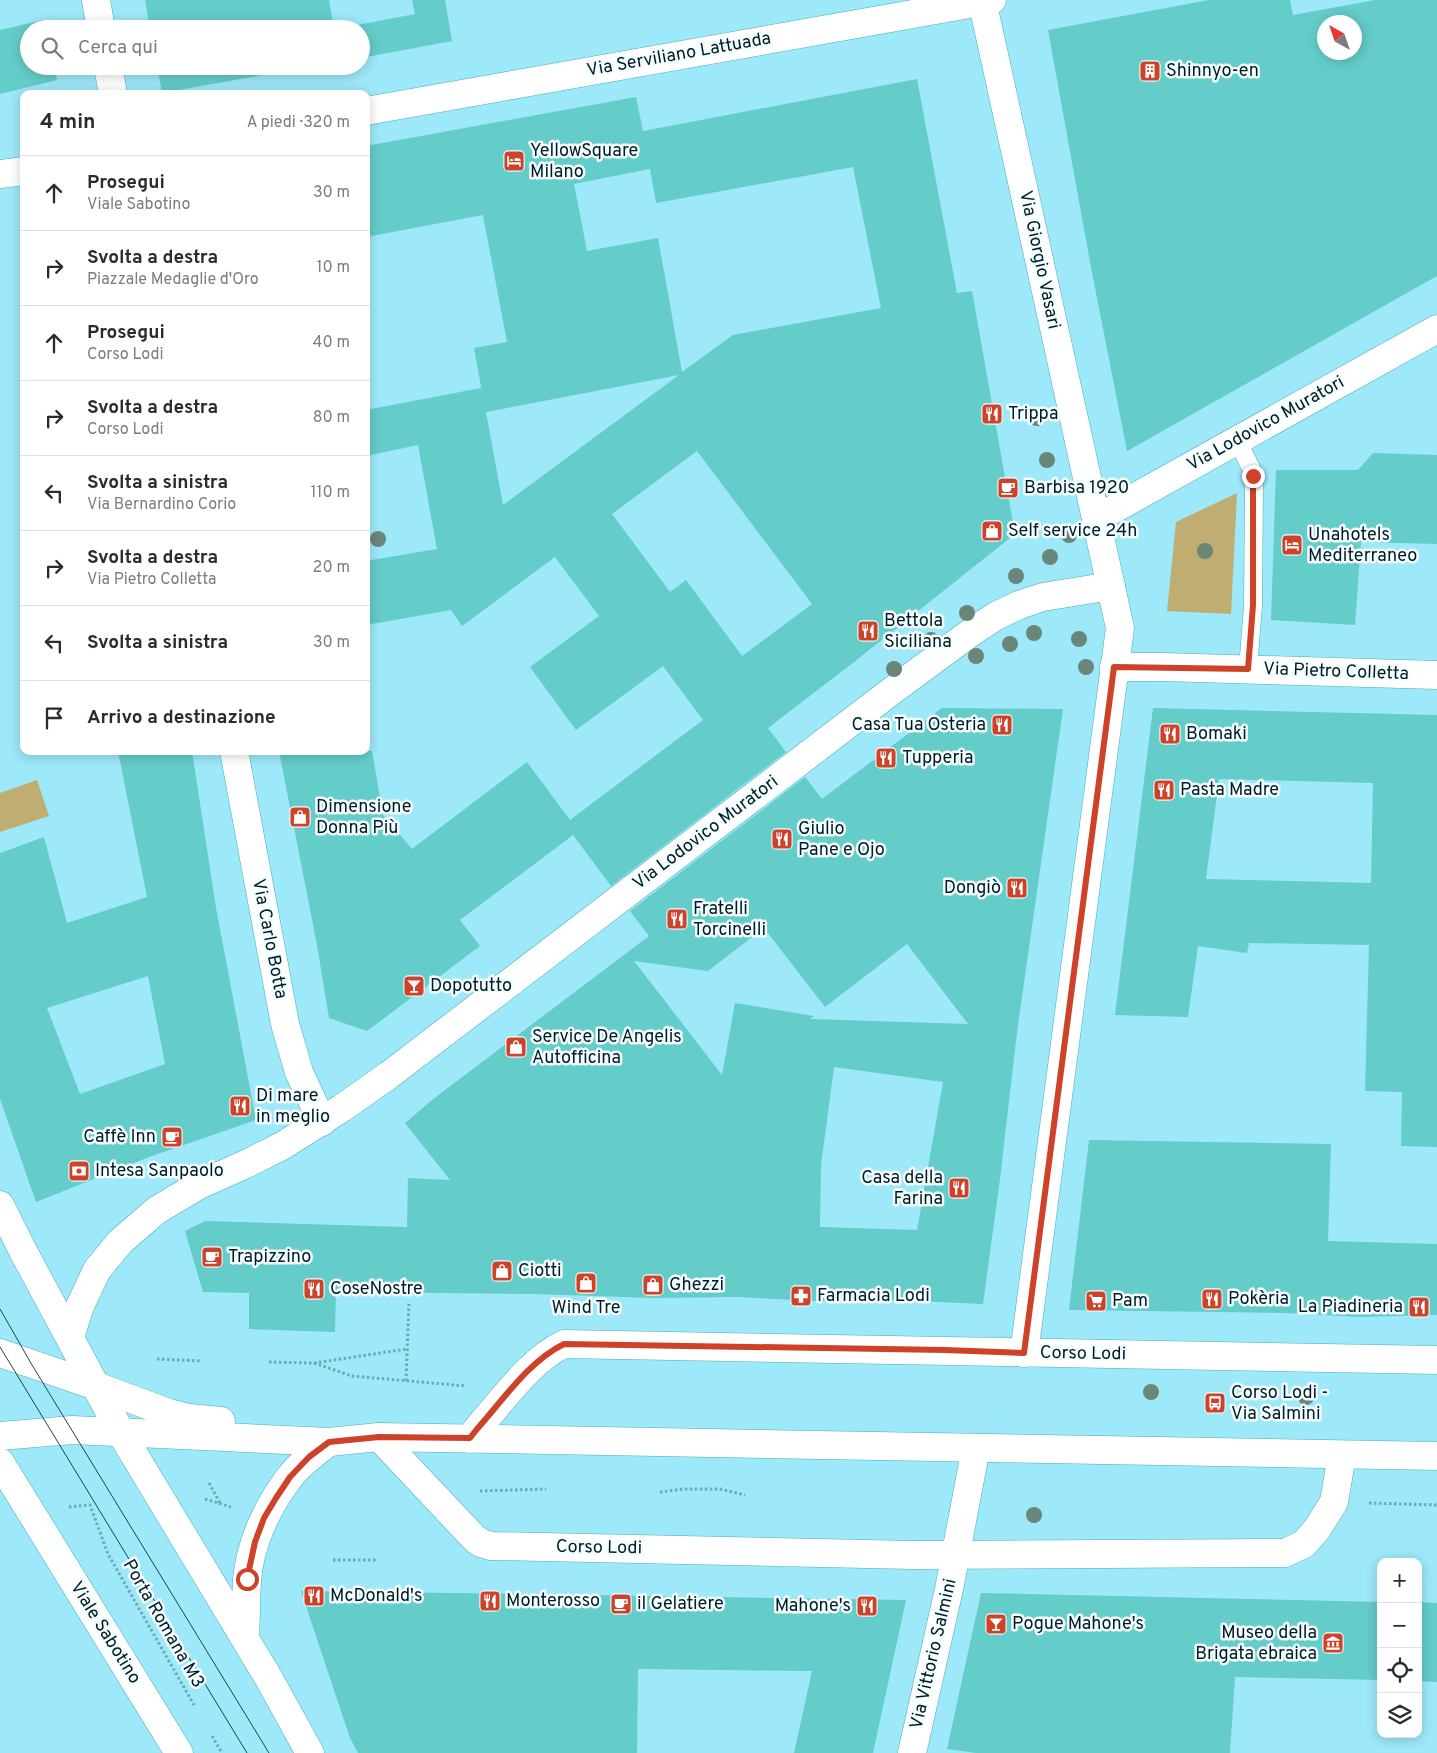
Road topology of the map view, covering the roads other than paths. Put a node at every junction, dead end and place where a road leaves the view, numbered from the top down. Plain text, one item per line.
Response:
1 (96, 0) edge
2 (986, 1) edge
3 (99, 20) edge
4 (110, 75) edge
5 (112, 90) edge
6 (370, 110) edge
7 (20, 172) edge
8 (0, 174) edge
9 (1437, 329) edge
10 (1237, 440) junction
11 (1096, 519) junction
12 (1110, 586) junction
13 (1114, 667) junction
14 (1248, 669) junction
15 (1437, 676) edge
16 (235, 755) edge
17 (322, 1122) junction
18 (5, 1215) edge
19 (70, 1337) junction
20 (0, 1353) edge
21 (1024, 1353) junction
22 (1437, 1360) edge
23 (96, 1386) junction
24 (121, 1433) junction
25 (0, 1436) edge
26 (379, 1437) junction
27 (470, 1438) junction
28 (329, 1442) junction
29 (976, 1448) junction
30 (1342, 1455) junction
31 (1437, 1456) edge
32 (0, 1462) edge
33 (956, 1555) junction
34 (245, 1638) junction
35 (179, 1753) edge
36 (310, 1753) edge
37 (912, 1753) edge

1 - 3 street
2 - 6 street, Via Serviliano Lattuada
2 - 11 street, Via Giorgio Vasari
4 - 5 street
7 - 8 street
9 - 10 street, Via Lodovico Muratori
10 - 11 street, Via Lodovico Muratori
10 - 14 lane
11 - 12 street
12 - 13 street
12 - 17 street, Via Lodovico Muratori
13 - 14 street, Via Pietro Colletta
13 - 21 street
14 - 15 street, Via Pietro Colletta
16 - 17 street, Via Carlo Botta
17 - 19 street, Via Lodovico Muratori
18 - 19 street
19 - 23 street
20 - 23 street
21 - 22 street, Corso Lodi
21 - 27 street, Corso Lodi
23 - 24 street
23 - 26 street
24 - 25 street
24 - 28 street
24 - 34 street
26 - 27 street
26 - 28 street
26 - 33 street, Corso Lodi
27 - 29 street
28 - 34 street
29 - 30 street
29 - 33 street
30 - 31 street
30 - 33 street, Corso Lodi
32 - 35 street, Viale Sabotino
33 - 37 street, Via Vittorio Salmini
34 - 36 street

